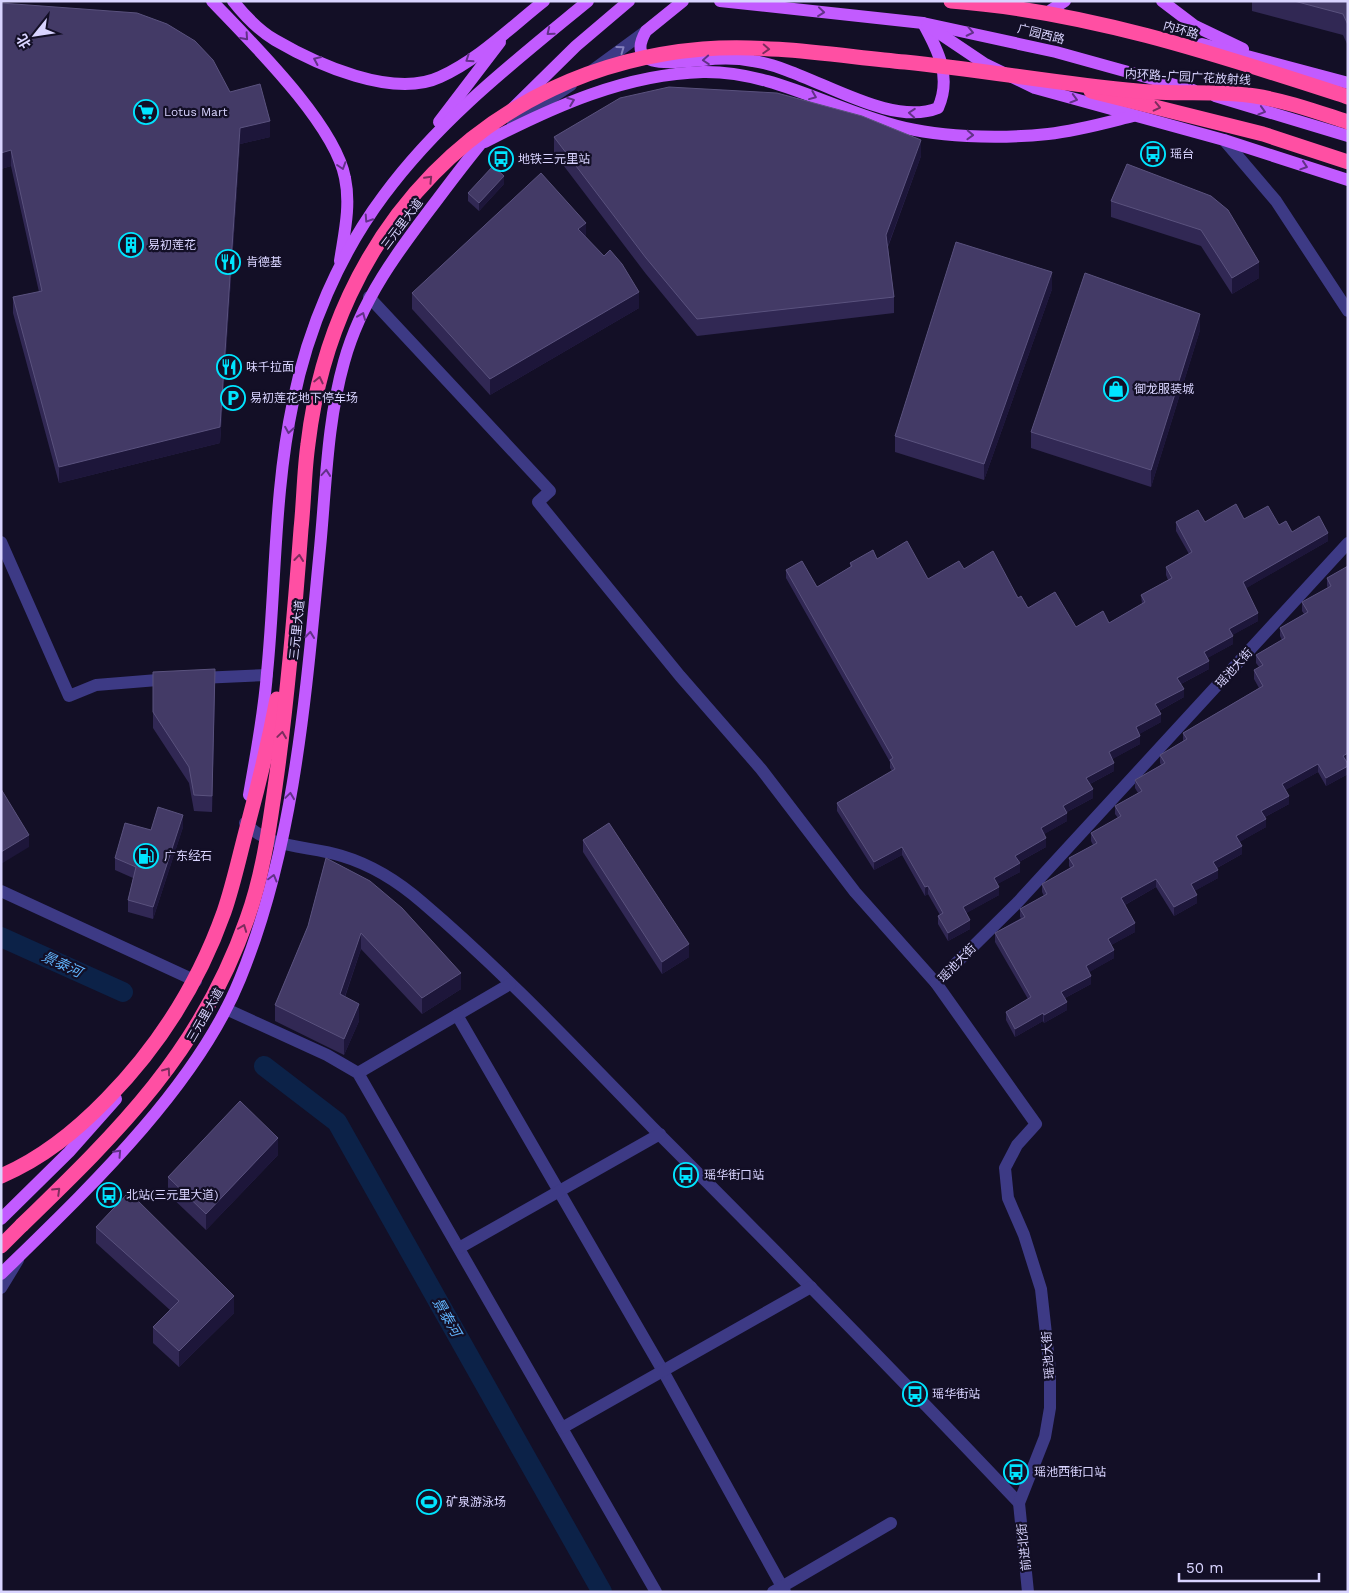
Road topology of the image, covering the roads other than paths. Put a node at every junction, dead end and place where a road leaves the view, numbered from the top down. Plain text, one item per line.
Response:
1 (212, 1) edge
2 (233, 1) edge
3 (544, 1) edge
4 (588, 1) edge
5 (630, 1) edge
6 (683, 1) edge
7 (720, 1) edge
8 (951, 1) edge
9 (996, 1) edge
10 (1064, 1) edge
11 (1162, 1) edge
12 (1054, 13) junction
13 (922, 22) junction
14 (509, 30) junction
15 (646, 31) junction
16 (1273, 63) junction
17 (1024, 76) junction
18 (1295, 80) junction
19 (1348, 83) edge
20 (1348, 90) edge
21 (1348, 97) edge
22 (1348, 112) edge
23 (1133, 116) junction
24 (1347, 131) edge
25 (1224, 140) junction
26 (479, 145) junction
27 (1348, 162) edge
28 (396, 179) junction
29 (1348, 180) edge
30 (339, 267) junction
31 (369, 297) junction
32 (1348, 312) edge
33 (1, 542) edge
34 (1348, 543) edge
35 (295, 607) junction
36 (267, 676) junction
37 (244, 823) junction
38 (282, 844) junction
39 (1, 891) edge
40 (196, 981) junction
41 (936, 983) junction
42 (510, 984) junction
43 (226, 1009) junction
44 (457, 1015) junction
45 (358, 1072) junction
46 (660, 1134) junction
47 (1, 1176) edge
48 (560, 1191) junction
49 (4, 1215) edge
50 (1, 1246) edge
51 (459, 1248) junction
52 (24, 1252) junction
53 (1, 1274) edge
54 (811, 1286) junction
55 (1, 1288) edge
56 (663, 1371) junction
57 (562, 1428) junction
58 (1019, 1503) junction
59 (891, 1523) dead end
60 (780, 1590) edge
61 (656, 1592) edge
62 (1028, 1592) edge

1 -> 30 main road
14 -> 2 main road
3 - 14 main road
4 -> 28 main road, 三元里大道
5 - 26 main road, 三元里大道
6 - 15 main road
7 -> 13 main road, 广园西路
8 - 12 highway, 内环路
9 - 12 main road, 广园西路
10 - 12 main road
11 - 16 main road
12 - 16 main road, 广园西路
12 - 18 highway, 内环路
13 -> 15 main road
13 -> 23 main road
13 -> 24 main road, 广园西路
14 - 28 main road
26 -> 15 street
16 - 19 main road, 广园西路
17 - 24 highway, 内环路-广园广花放射线, bridge
17 -> 27 highway, bridge
35 -> 17 highway, bridge
18 - 20 highway
18 - 21 highway
22 - 24 street
23 - 25 main road
26 -> 23 main road
25 -> 29 main road
25 - 32 street
26 - 31 main road, 三元里大道
28 -> 30 main road, 三元里大道
30 -> 36 main road, 三元里大道
38 -> 31 main road, 三元里大道
31 - 41 street
33 - 36 street
34 - 41 street, 瑶池大街
35 - 47 highway, bridge
50 -> 35 highway, bridge
36 - 37 main road, 三元里大道
37 - 38 street
37 - 40 main road, 三元里大道
38 - 42 street
43 -> 38 main road, 三元里大道
39 - 40 street
40 - 49 main road, 三元里大道
41 - 58 street, 瑶池大街
42 - 44 street
42 - 46 street
43 - 45 street
52 -> 43 main road, 三元里大道
44 - 45 street
44 - 48 street
45 - 51 street
46 - 48 street
46 - 54 street
48 - 51 street
48 - 56 street
51 - 57 street
52 - 53 main road, 三元里大道
52 - 55 street
54 - 56 street
54 - 58 street
56 - 57 street
56 - 60 street
57 - 61 street
58 - 62 street, 前进北街
59 - 60 street

